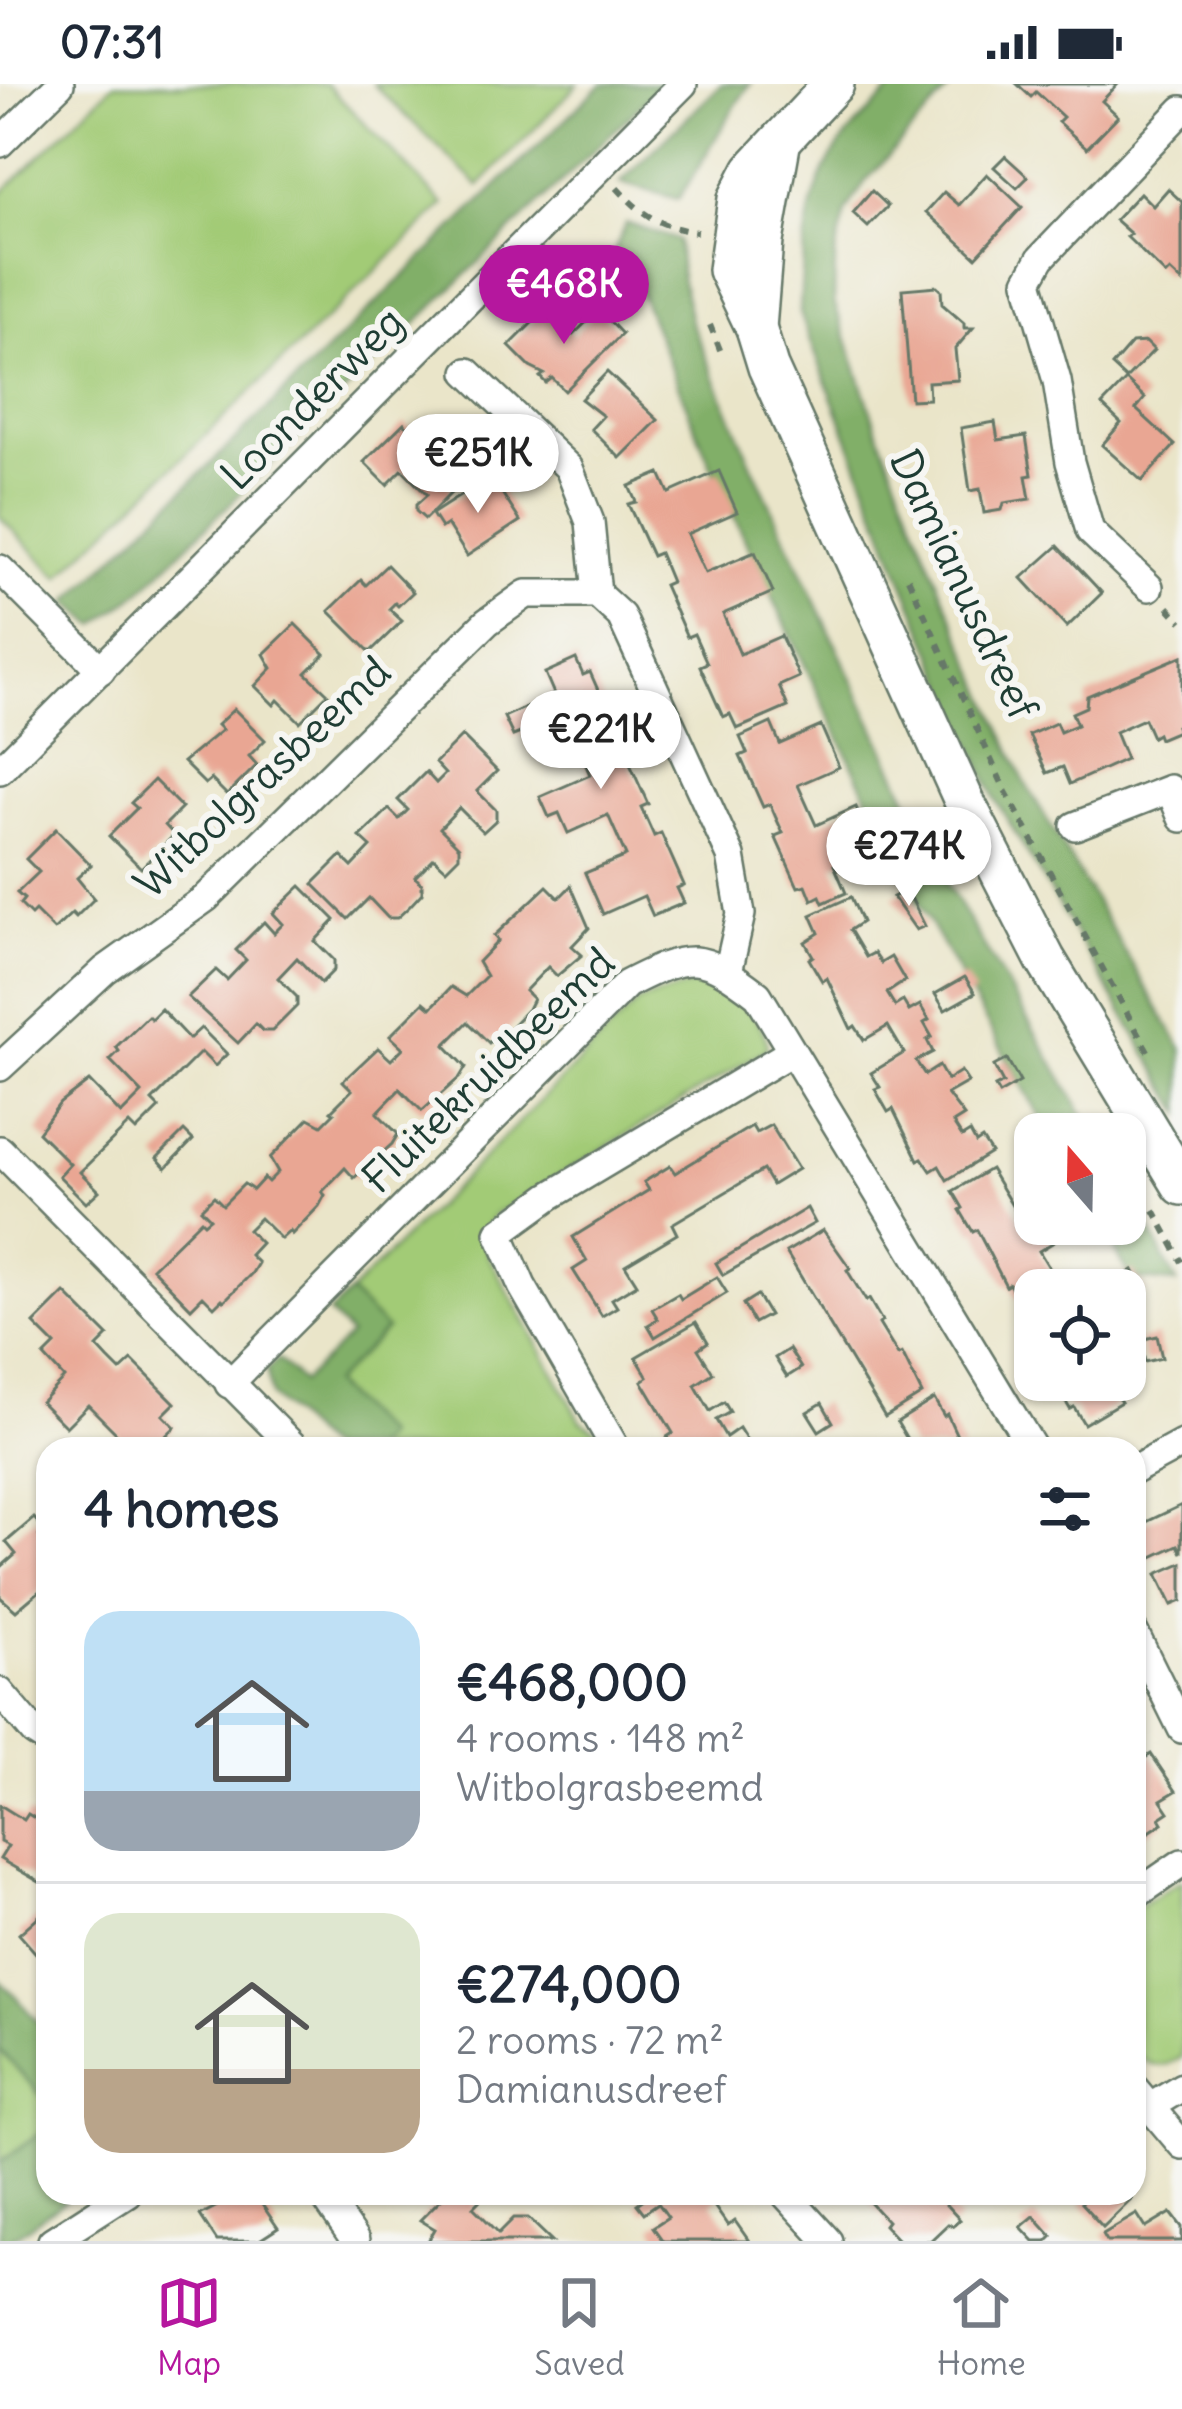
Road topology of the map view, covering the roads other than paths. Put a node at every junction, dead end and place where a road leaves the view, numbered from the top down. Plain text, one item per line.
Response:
1 (60, 84) edge
2 (683, 84) edge
3 (834, 84) edge
4 (1182, 110) edge
5 (0, 143) edge
6 (780, 146) junction
7 (756, 328) junction
8 (468, 371) dead end
9 (0, 569) edge
10 (1149, 587) dead end
11 (597, 594) junction
12 (101, 670) junction
13 (0, 770) edge
14 (1182, 818) edge
15 (1075, 826) dead end
16 (728, 972) junction
17 (791, 1052) junction
18 (0, 1067) edge
19 (0, 1150) edge
20 (1182, 1185) edge
21 (229, 1384) junction
22 (284, 1437) edge
23 (609, 1437) edge
24 (1026, 1437) edge
25 (1182, 1444) edge
26 (1146, 1464) edge
27 (1146, 1656) edge
28 (0, 1692) edge
29 (1182, 1730) edge
30 (36, 1733) edge
31 (1182, 1863) edge
32 (1146, 1888) edge
33 (1182, 2087) edge
34 (1146, 2095) edge
35 (1146, 2100) edge
36 (1182, 2145) edge
37 (108, 2205) edge
38 (330, 2205) edge
39 (795, 2205) edge
40 (52, 2241) edge
41 (355, 2241) edge
42 (828, 2241) edge

1 - 5 street
2 - 12 street, Loonderweg
3 - 6 street, Damianusdreef
4 - 10 street
6 - 7 street, Damianusdreef
6 - 7 street, Damianusdreef
7 - 20 street, Damianusdreef
8 - 11 street
9 - 12 street
11 - 16 street
11 - 18 street, Witbolgrasbeemd
12 - 13 street, Loonderweg
14 - 15 street
16 - 17 street
16 - 21 street, Fluitekruidbeemd
17 - 23 street
17 - 24 street
19 - 21 street
21 - 22 street
25 - 26 street
27 - 29 street
28 - 30 street
31 - 32 street
33 - 34 street
35 - 36 street
37 - 40 street
38 - 41 street
39 - 42 street

